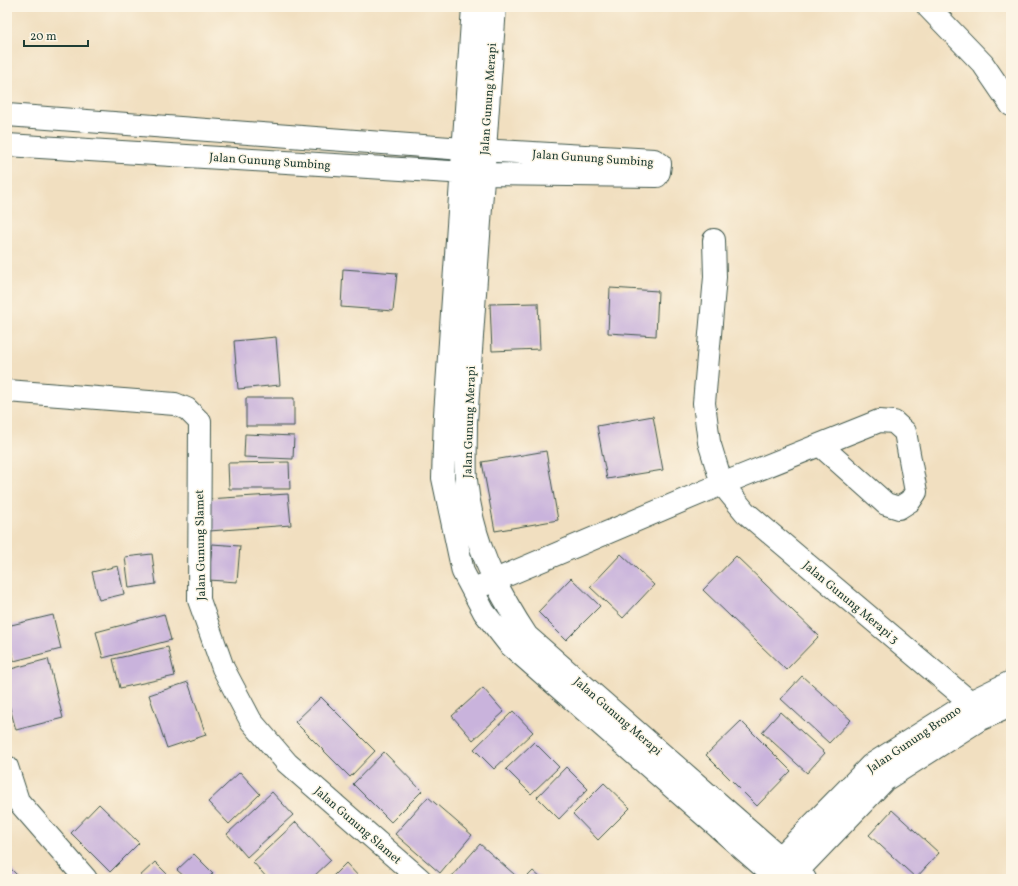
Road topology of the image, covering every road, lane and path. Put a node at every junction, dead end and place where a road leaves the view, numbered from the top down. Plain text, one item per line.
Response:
1 (472, 7) edge
2 (495, 7) edge
3 (928, 7) edge
4 (1011, 105) edge
5 (7, 115) edge
6 (7, 145) edge
7 (463, 149) junction
8 (484, 151) junction
9 (462, 173) junction
10 (483, 174) junction
11 (714, 240) dead end
12 (7, 391) edge
13 (820, 445) junction
14 (722, 484) junction
15 (494, 579) junction
16 (473, 590) junction
17 (1011, 682) edge
18 (1011, 706) edge
19 (974, 711) junction
20 (7, 767) edge
21 (13, 804) edge
22 (782, 874) edge
23 (86, 879) edge
24 (420, 879) edge

1 - 7 street, Jalan Gunung Merapi
2 - 8 street, Jalan Gunung Merapi
3 - 4 street
5 - 7 street, Jalan Gunung Sumbing
6 - 9 street, Jalan Gunung Sumbing
7 - 8 street, Jalan Gunung Sumbing
7 - 9 street, Jalan Gunung Merapi
8 - 10 street, Jalan Gunung Merapi
8 - 10 street, Jalan Gunung Sumbing
9 - 10 street, Jalan Gunung Sumbing
9 - 16 street, Jalan Gunung Merapi
10 - 15 street, Jalan Gunung Merapi
11 - 14 street, Jalan Gunung Merapi 3
12 - 24 street, Jalan Gunung Slamet
13 - 13 street
13 - 14 street
14 - 15 street
14 - 19 street, Jalan Gunung Merapi 3
15 - 16 street
15 - 22 street, Jalan Gunung Merapi
16 - 22 street, Jalan Gunung Merapi
17 - 19 street, Jalan Gunung Bromo
18 - 19 street, Jalan Gunung Bromo
19 - 22 street, Jalan Gunung Bromo
20 - 21 street
21 - 23 street

